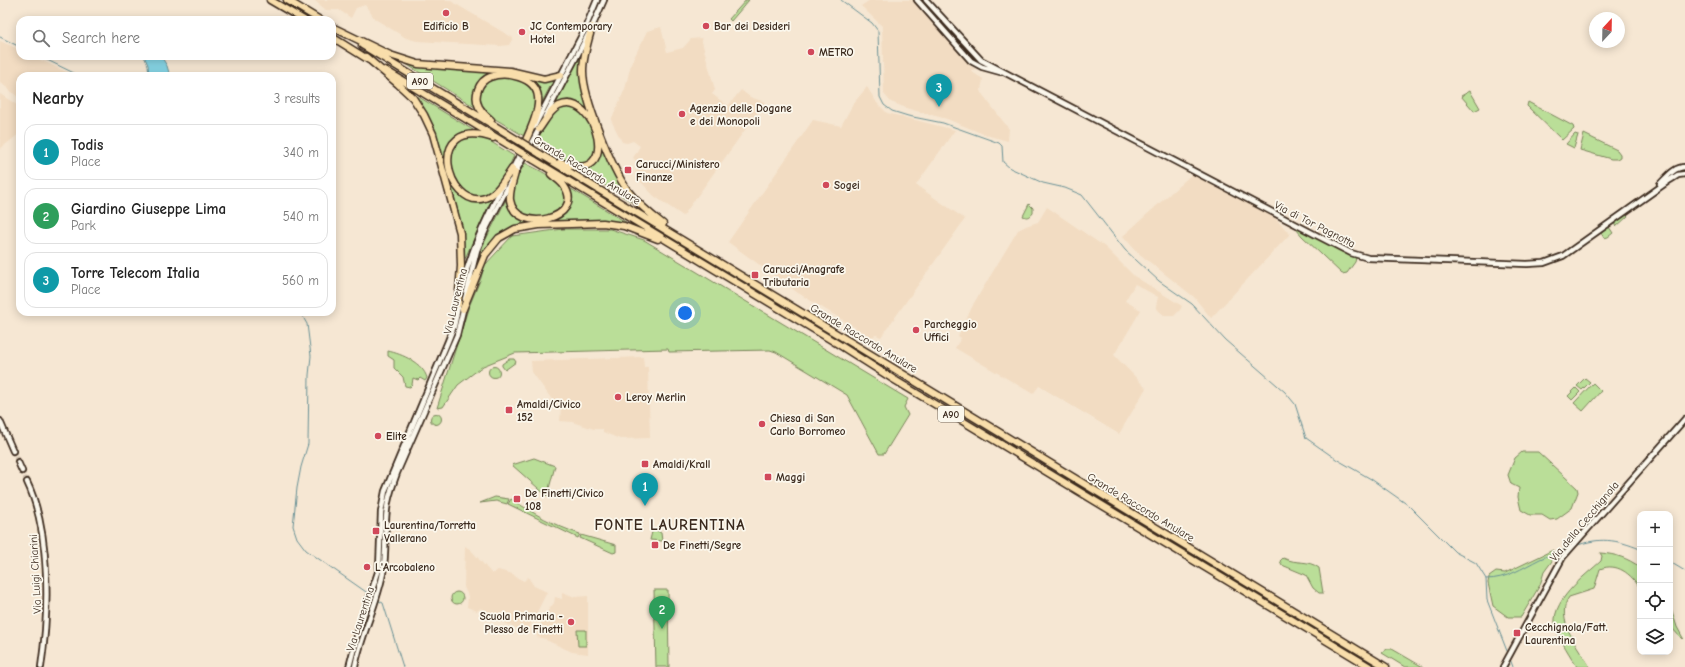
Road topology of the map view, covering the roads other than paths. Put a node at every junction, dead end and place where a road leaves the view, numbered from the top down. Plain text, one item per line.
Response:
1 (270, 0) edge
2 (287, 0) edge
3 (597, 0) edge
4 (604, 0) edge
5 (916, 0) edge
6 (926, 0) edge
7 (297, 16) edge
8 (313, 16) edge
9 (592, 27) junction
10 (336, 29) edge
11 (336, 29) edge
12 (336, 39) edge
13 (366, 58) junction
14 (1001, 72) junction
15 (561, 75) junction
16 (539, 128) junction
17 (508, 134) junction
18 (503, 141) junction
19 (522, 149) junction
20 (540, 154) junction
21 (534, 160) junction
22 (1685, 167) edge
23 (514, 171) junction
24 (1685, 174) edge
25 (1655, 190) junction
26 (692, 245) junction
27 (676, 246) junction
28 (461, 307) junction
29 (1685, 419) edge
30 (0, 421) edge
31 (13, 451) tunnel mouth
32 (18, 462) tunnel mouth
33 (22, 471) tunnel mouth
34 (27, 482) tunnel mouth
35 (372, 599) junction
36 (41, 667) edge
37 (349, 667) edge
38 (354, 667) edge
39 (1370, 667) edge
40 (1386, 667) edge
41 (1503, 667) edge

1 - 7 highway
2 - 8 highway
3 - 15 street, Via Laurentina
4 - 9 street, Via Laurentina
5 - 14 street, Via di Tor Pagnotta
6 - 14 street, Via di Tor Pagnotta
9 - 16 street, Via Laurentina
9 - 26 highway
10 - 15 highway
11 - 17 highway, Grande Raccordo Anulare / A90
12 - 13 highway, Grande Raccordo Anulare / A90
13 - 18 highway, Grande Raccordo Anulare / A90
13 - 28 highway
14 - 25 street, Via di Tor Pagnotta
15 - 19 street, Via Laurentina
16 - 20 highway
16 - 23 street, Via Laurentina
17 - 19 highway
17 - 20 highway, Grande Raccordo Anulare / A90, bridge
18 - 21 highway, Grande Raccordo Anulare / A90, bridge
18 - 23 highway
19 - 23 street, Via Laurentina
20 - 26 highway, Grande Raccordo Anulare / A90
21 - 23 highway
21 - 27 highway, Grande Raccordo Anulare / A90
22 - 25 street, Via di Tor Pagnotta
23 - 28 street, Via Laurentina
24 - 25 street, Via di Tor Pagnotta
26 - 40 highway, Grande Raccordo Anulare / A90
27 - 28 highway
27 - 39 highway, Grande Raccordo Anulare / A90
28 - 35 street, Via Laurentina
29 - 41 street, Via della Cecchignola
30 - 31 street
32 - 33 street
34 - 36 street, Via Luigi Chiarini
35 - 37 street, Via Laurentina
35 - 38 street, Via Laurentina

